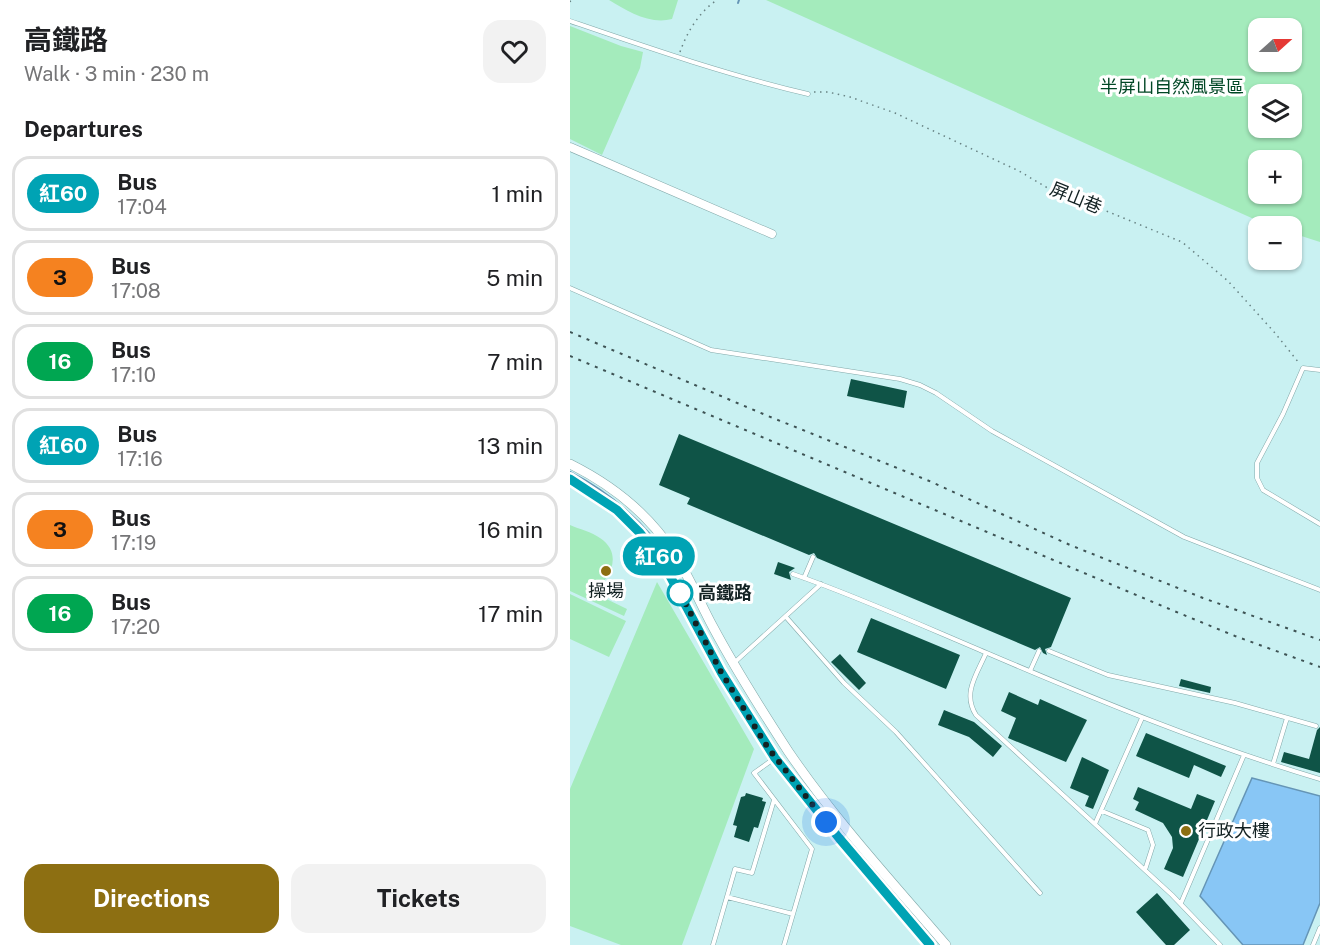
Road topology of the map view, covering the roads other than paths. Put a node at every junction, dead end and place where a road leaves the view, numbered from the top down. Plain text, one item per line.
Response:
1 (570, 21) edge
2 (808, 94) road end
3 (570, 147) edge
4 (772, 234) dead end
5 (570, 288) edge
6 (1320, 370) edge
7 (570, 464) edge
8 (570, 479) edge
9 (1320, 524) edge
10 (813, 557) dead end
11 (793, 574) dead end
12 (804, 578) junction
13 (821, 584) junction
14 (1320, 590) edge
15 (786, 617) junction
16 (1039, 651) dead end
17 (1049, 651) dead end
18 (986, 653) junction
19 (733, 663) junction
20 (1030, 671) junction
21 (1142, 717) junction
22 (1287, 718) junction
23 (1316, 726) dead end
24 (787, 749) junction
25 (1244, 755) junction
26 (775, 758) junction
27 (1273, 764) junction
28 (1320, 779) edge
29 (774, 799) junction
30 (1101, 811) junction
31 (1095, 824) junction
32 (1145, 870) junction
33 (1041, 893) dead end
34 (727, 897) junction
35 (1181, 903) junction
36 (793, 914) junction
37 (1320, 928) edge
38 (713, 945) edge
39 (784, 945) edge
40 (930, 945) edge
41 (946, 945) edge
42 (1220, 945) edge
43 (1313, 945) edge

1 - 2 lane
3 - 4 street
5 - 14 lane
6 - 9 lane
7 - 19 street
8 - 26 street
10 - 12 lane
11 - 12 lane
12 - 13 lane
13 - 15 lane
13 - 18 lane
15 - 19 lane
15 - 33 lane
16 - 20 lane
17 - 22 lane
18 - 20 lane
18 - 31 lane
19 - 24 street
20 - 21 lane
21 - 25 lane
21 - 30 lane
22 - 23 lane
22 - 27 lane
24 - 26 street
24 - 41 street
25 - 27 lane
25 - 35 lane
26 - 29 lane
26 - 40 street
27 - 28 lane
29 - 34 lane
29 - 36 lane
30 - 31 lane
30 - 32 lane
31 - 32 lane
32 - 35 lane
34 - 36 lane
34 - 38 lane
35 - 42 lane
36 - 39 lane
37 - 43 lane

